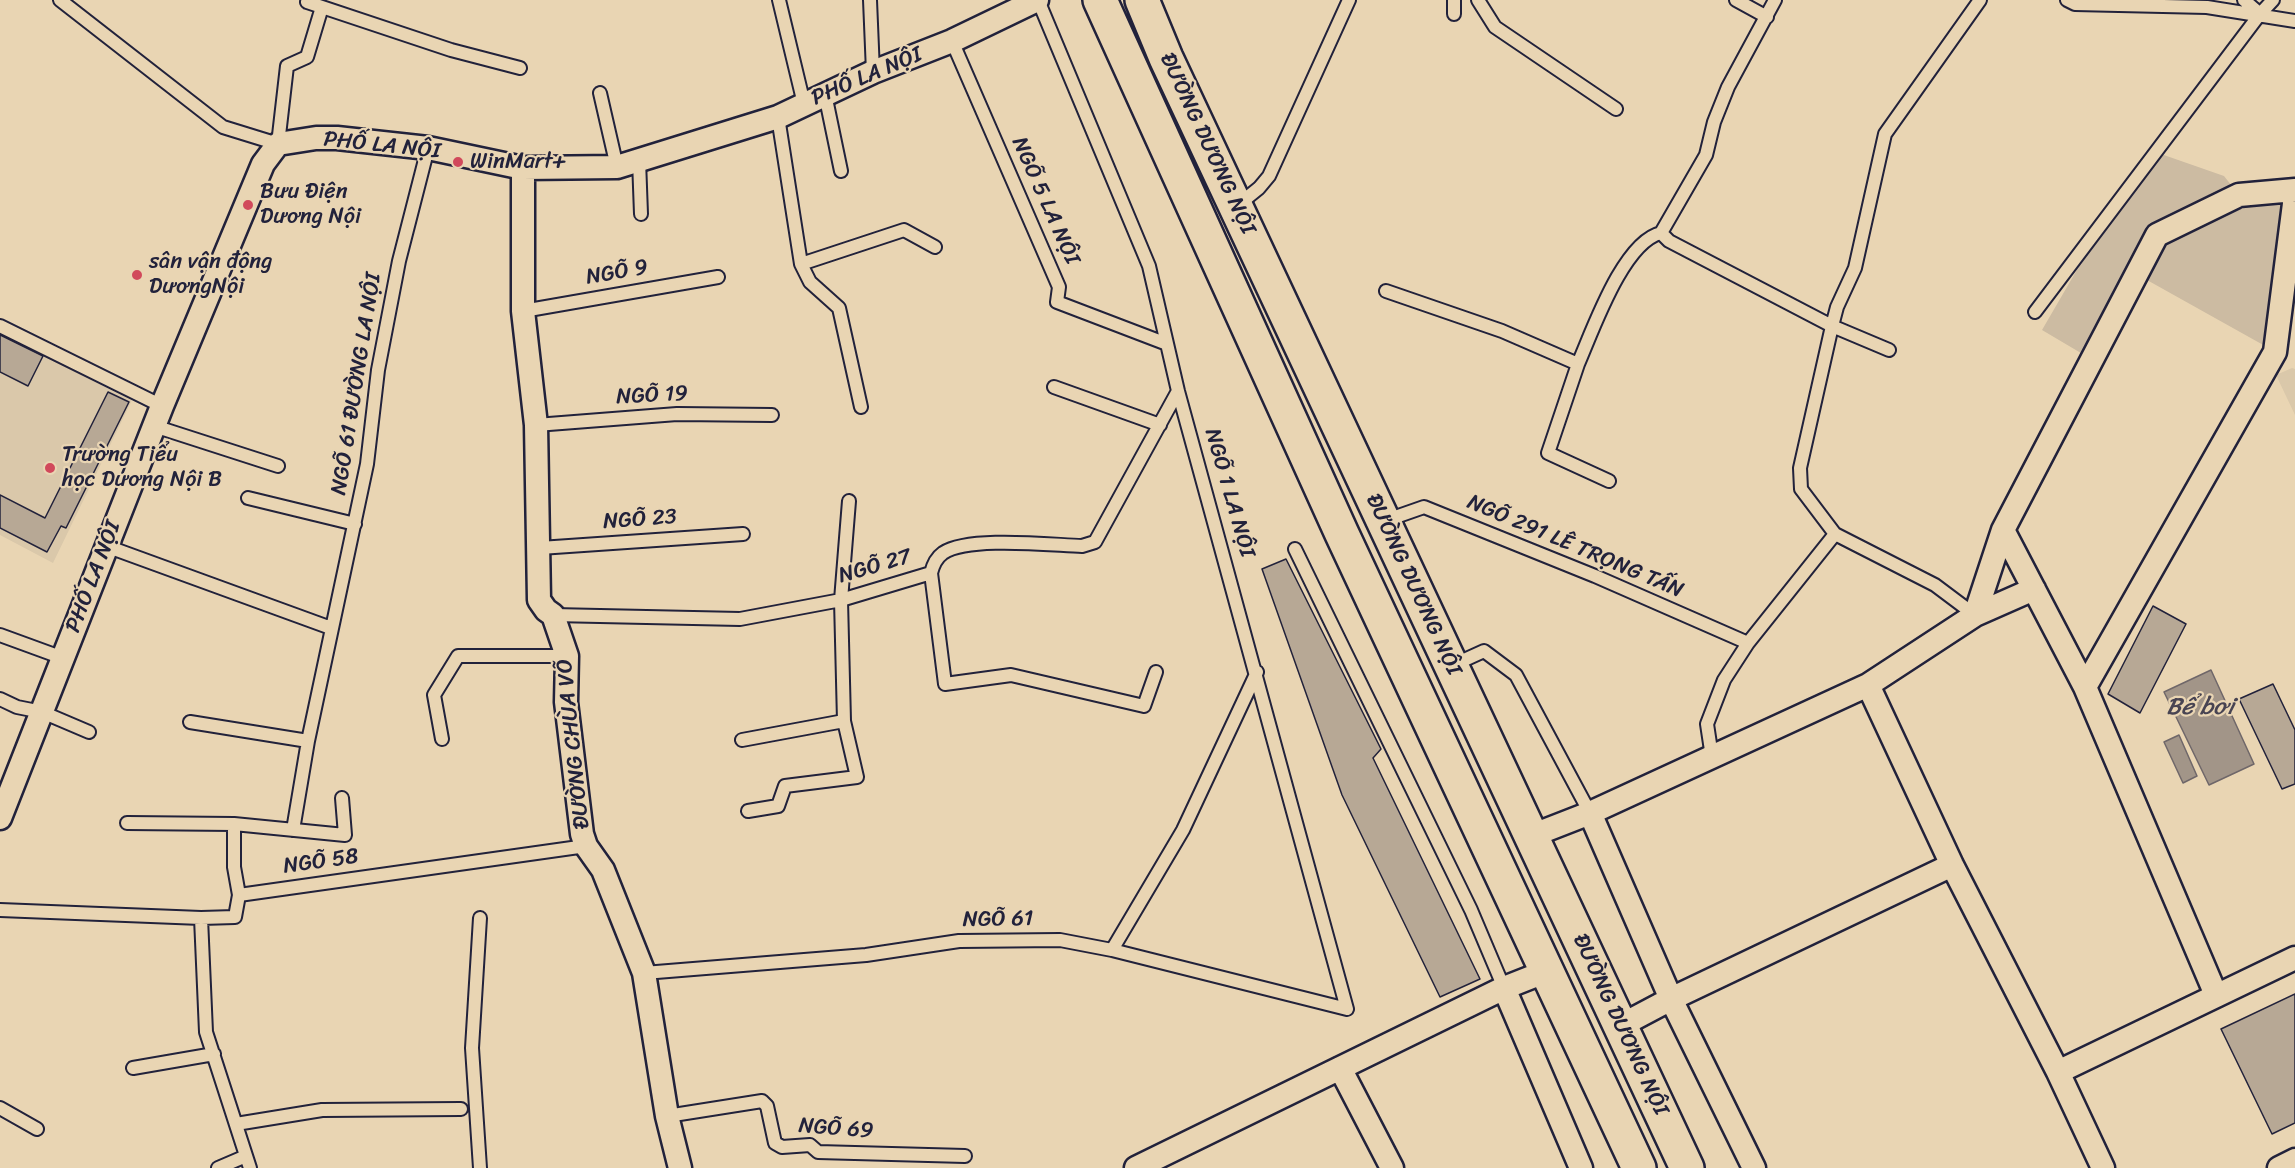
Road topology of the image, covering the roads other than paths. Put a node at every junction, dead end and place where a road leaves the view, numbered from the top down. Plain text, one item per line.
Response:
1 (60, 0) edge
2 (308, 0) edge
3 (779, 0) edge
4 (870, 0) edge
5 (1038, 0) edge
6 (1100, 0) edge
7 (1142, 0) edge
8 (1348, 0) edge
9 (1454, 0) edge
10 (1478, 0) edge
11 (1736, 0) edge
12 (1775, 0) edge
13 (1980, 0) edge
14 (2067, 0) edge
15 (2244, 0) edge
16 (2273, 0) edge
17 (322, 7) junction
18 (1454, 14) dead end
19 (2260, 14) junction
20 (1767, 17) junction
21 (2295, 21) edge
22 (952, 41) junction
23 (520, 68) dead end
24 (873, 72) junction
25 (600, 93) dead end
26 (825, 94) junction
27 (804, 104) junction
28 (1616, 109) dead end
29 (778, 117) junction
30 (278, 144) junction
31 (428, 148) junction
32 (628, 164) junction
33 (524, 168) junction
34 (841, 171) dead end
35 (2295, 190) edge
36 (2295, 196) edge
37 (1236, 207) junction
38 (641, 214) dead end
39 (2293, 223) edge
40 (1661, 233) junction
41 (935, 247) dead end
42 (801, 264) junction
43 (718, 277) dead end
44 (1386, 291) dead end
45 (523, 311) junction
46 (2035, 312) dead end
47 (0, 326) edge
48 (1832, 326) junction
49 (1167, 344) junction
50 (1889, 350) dead end
51 (2285, 354) edge
52 (1578, 364) junction
53 (1054, 387) dead end
54 (1178, 391) junction
55 (861, 407) dead end
56 (772, 415) dead end
57 (158, 416) junction
58 (536, 425) junction
59 (1160, 425) junction
60 (278, 466) dead end
61 (1609, 481) dead end
62 (248, 498) dead end
63 (849, 501) dead end
64 (1383, 521) junction
65 (355, 524) junction
66 (2004, 530) junction
67 (743, 534) dead end
68 (1835, 534) junction
69 (106, 546) junction
70 (540, 548) junction
71 (1295, 549) dead end
72 (931, 573) junction
73 (2034, 589) junction
74 (842, 600) junction
75 (553, 615) junction
76 (1975, 615) junction
77 (331, 628) junction
78 (0, 635) edge
79 (1748, 643) junction
80 (567, 656) junction
81 (63, 658) junction
82 (1451, 666) junction
83 (1156, 672) dead end
84 (1257, 672) junction
85 (1868, 685) junction
86 (2085, 687) junction
87 (0, 699) edge
88 (42, 712) junction
89 (844, 721) junction
90 (190, 722) dead end
91 (89, 732) dead end
92 (442, 739) dead end
93 (742, 740) dead end
94 (308, 741) junction
95 (1712, 757) junction
96 (342, 798) dead end
97 (748, 811) dead end
98 (1590, 813) junction
99 (0, 818) edge
100 (127, 823) dead end
101 (234, 824) junction
102 (292, 830) junction
103 (1531, 836) junction
104 (586, 846) junction
105 (1952, 865) junction
106 (239, 895) junction
107 (0, 910) edge
108 (201, 918) junction
109 (480, 918) dead end
110 (1112, 950) junction
111 (2295, 958) edge
112 (1547, 971) junction
113 (644, 974) junction
114 (1504, 988) junction
115 (2216, 995) junction
116 (1671, 999) junction
117 (1347, 1009) joint
118 (1620, 1026) junction
119 (214, 1054) junction
120 (133, 1068) dead end
121 (1340, 1068) junction
122 (2058, 1072) junction
123 (0, 1108) edge
124 (461, 1109) dead end
125 (667, 1116) junction
126 (236, 1124) junction
127 (37, 1129) dead end
128 (965, 1156) dead end
129 (2295, 1160) edge
130 (248, 1162) edge
131 (218, 1168) edge
132 (480, 1168) edge
133 (680, 1168) edge
134 (1136, 1168) edge
135 (1392, 1168) edge
136 (1581, 1168) edge
137 (1639, 1168) edge
138 (1687, 1168) edge
139 (1754, 1168) edge
140 (2103, 1168) edge
141 (2278, 1168) edge

1 - 30 lane
2 - 17 lane
3 - 27 lane
4 - 24 lane
5 - 22 street, PHỐ LA NỘI
5 - 49 lane, NGÕ 1 LA NỘI
6 - 112 main road, ĐƯỜNG DƯƠNG NỘI
7 - 37 main road, ĐƯỜNG DƯƠNG NỘI
8 - 37 lane
9 - 18 lane
10 - 28 lane
11 - 20 lane
12 - 20 lane
13 - 48 lane
14 - 19 lane
15 - 19 lane
16 - 19 lane
17 - 23 lane
17 - 30 lane
19 - 21 lane
19 - 46 lane
20 - 40 lane
22 - 24 street, PHỐ LA NỘI
22 - 49 lane, NGÕ 5 LA NỘI
24 - 26 street, PHỐ LA NỘI
25 - 32 lane
26 - 27 street, PHỐ LA NỘI
26 - 34 lane
27 - 29 street, PHỐ LA NỘI
29 - 32 street, PHỐ LA NỘI
29 - 42 lane
30 - 31 street, PHỐ LA NỘI
30 - 57 street, PHỐ LA NỘI
31 - 33 street, PHỐ LA NỘI
31 - 65 lane, NGÕ 61 ĐƯỜNG LA NỘI
32 - 33 street, PHỐ LA NỘI
32 - 38 lane
33 - 45 street, ĐƯỜNG CHÙA VÕ
35 - 66 street
36 - 39 street
37 - 64 main road, ĐƯỜNG DƯƠNG NỘI
39 - 51 street
40 - 48 lane
40 - 52 lane
41 - 42 lane
42 - 55 lane
43 - 45 lane, NGÕ 9
44 - 52 lane
45 - 58 street, ĐƯỜNG CHÙA VÕ
47 - 57 lane
48 - 50 lane
48 - 68 lane
49 - 54 lane, NGÕ 1 LA NỘI
51 - 86 street
52 - 61 lane
53 - 59 lane
54 - 59 lane
54 - 84 lane, NGÕ 1 LA NỘI
56 - 58 lane, NGÕ 19
57 - 60 lane
57 - 69 street, PHỐ LA NỘI
58 - 70 street, ĐƯỜNG CHÙA VÕ
59 - 72 lane
62 - 65 lane
63 - 74 lane
64 - 79 lane, NGÕ 291 LÊ TRỌNG TẤN
64 - 82 main road, ĐƯỜNG DƯƠNG NỘI
65 - 77 lane, NGÕ 61 ĐƯỜNG LA NỘI
66 - 73 street
66 - 76 street
67 - 70 lane, NGÕ 23
68 - 76 lane
68 - 79 lane
69 - 77 lane
69 - 81 street, PHỐ LA NỘI
70 - 75 street, ĐƯỜNG CHÙA VÕ
71 - 114 lane
72 - 74 lane, NGÕ 27
72 - 83 lane, NGÕ 27
73 - 76 street
73 - 86 street
74 - 75 lane, NGÕ 27
74 - 89 lane
75 - 80 street, ĐƯỜNG CHÙA VÕ
76 - 85 street
77 - 94 lane, NGÕ 61 ĐƯỜNG LA NỘI
78 - 81 lane
79 - 95 lane
80 - 92 lane
80 - 104 street, ĐƯỜNG CHÙA VÕ
81 - 88 street, PHỐ LA NỘI
82 - 98 lane
82 - 103 main road, ĐƯỜNG DƯƠNG NỘI
84 - 110 lane
84 - 117 lane, NGÕ 1 LA NỘI
85 - 95 street
85 - 105 street
86 - 115 street
87 - 88 lane
88 - 91 lane
88 - 99 street, PHỐ LA NỘI
89 - 93 lane
89 - 97 lane
90 - 94 lane
94 - 102 lane, NGÕ 61 ĐƯỜNG LA NỘI
95 - 98 street
96 - 102 lane
98 - 103 street
98 - 116 street
100 - 101 lane
101 - 102 lane
101 - 106 lane
103 - 118 main road, ĐƯỜNG DƯƠNG NỘI
104 - 106 lane, NGÕ 58
104 - 113 street, ĐƯỜNG CHÙA VÕ
105 - 116 street
105 - 122 street
106 - 108 lane
107 - 108 lane
108 - 119 lane
109 - 132 lane
110 - 113 lane, NGÕ 61
110 - 117 lane, NGÕ 61
111 - 115 street
112 - 114 street
112 - 137 main road, ĐƯỜNG DƯƠNG NỘI
113 - 125 street, ĐƯỜNG CHÙA VÕ
114 - 121 street
114 - 136 street
115 - 122 street
116 - 118 street
116 - 139 street
118 - 138 main road, ĐƯỜNG DƯƠNG NỘI
119 - 120 lane
119 - 126 lane
121 - 134 street
121 - 135 street
122 - 140 street
123 - 127 lane
124 - 126 lane
125 - 128 lane, NGÕ 69
125 - 133 street, ĐƯỜNG CHÙA VÕ
126 - 130 lane
129 - 141 street
130 - 131 lane

